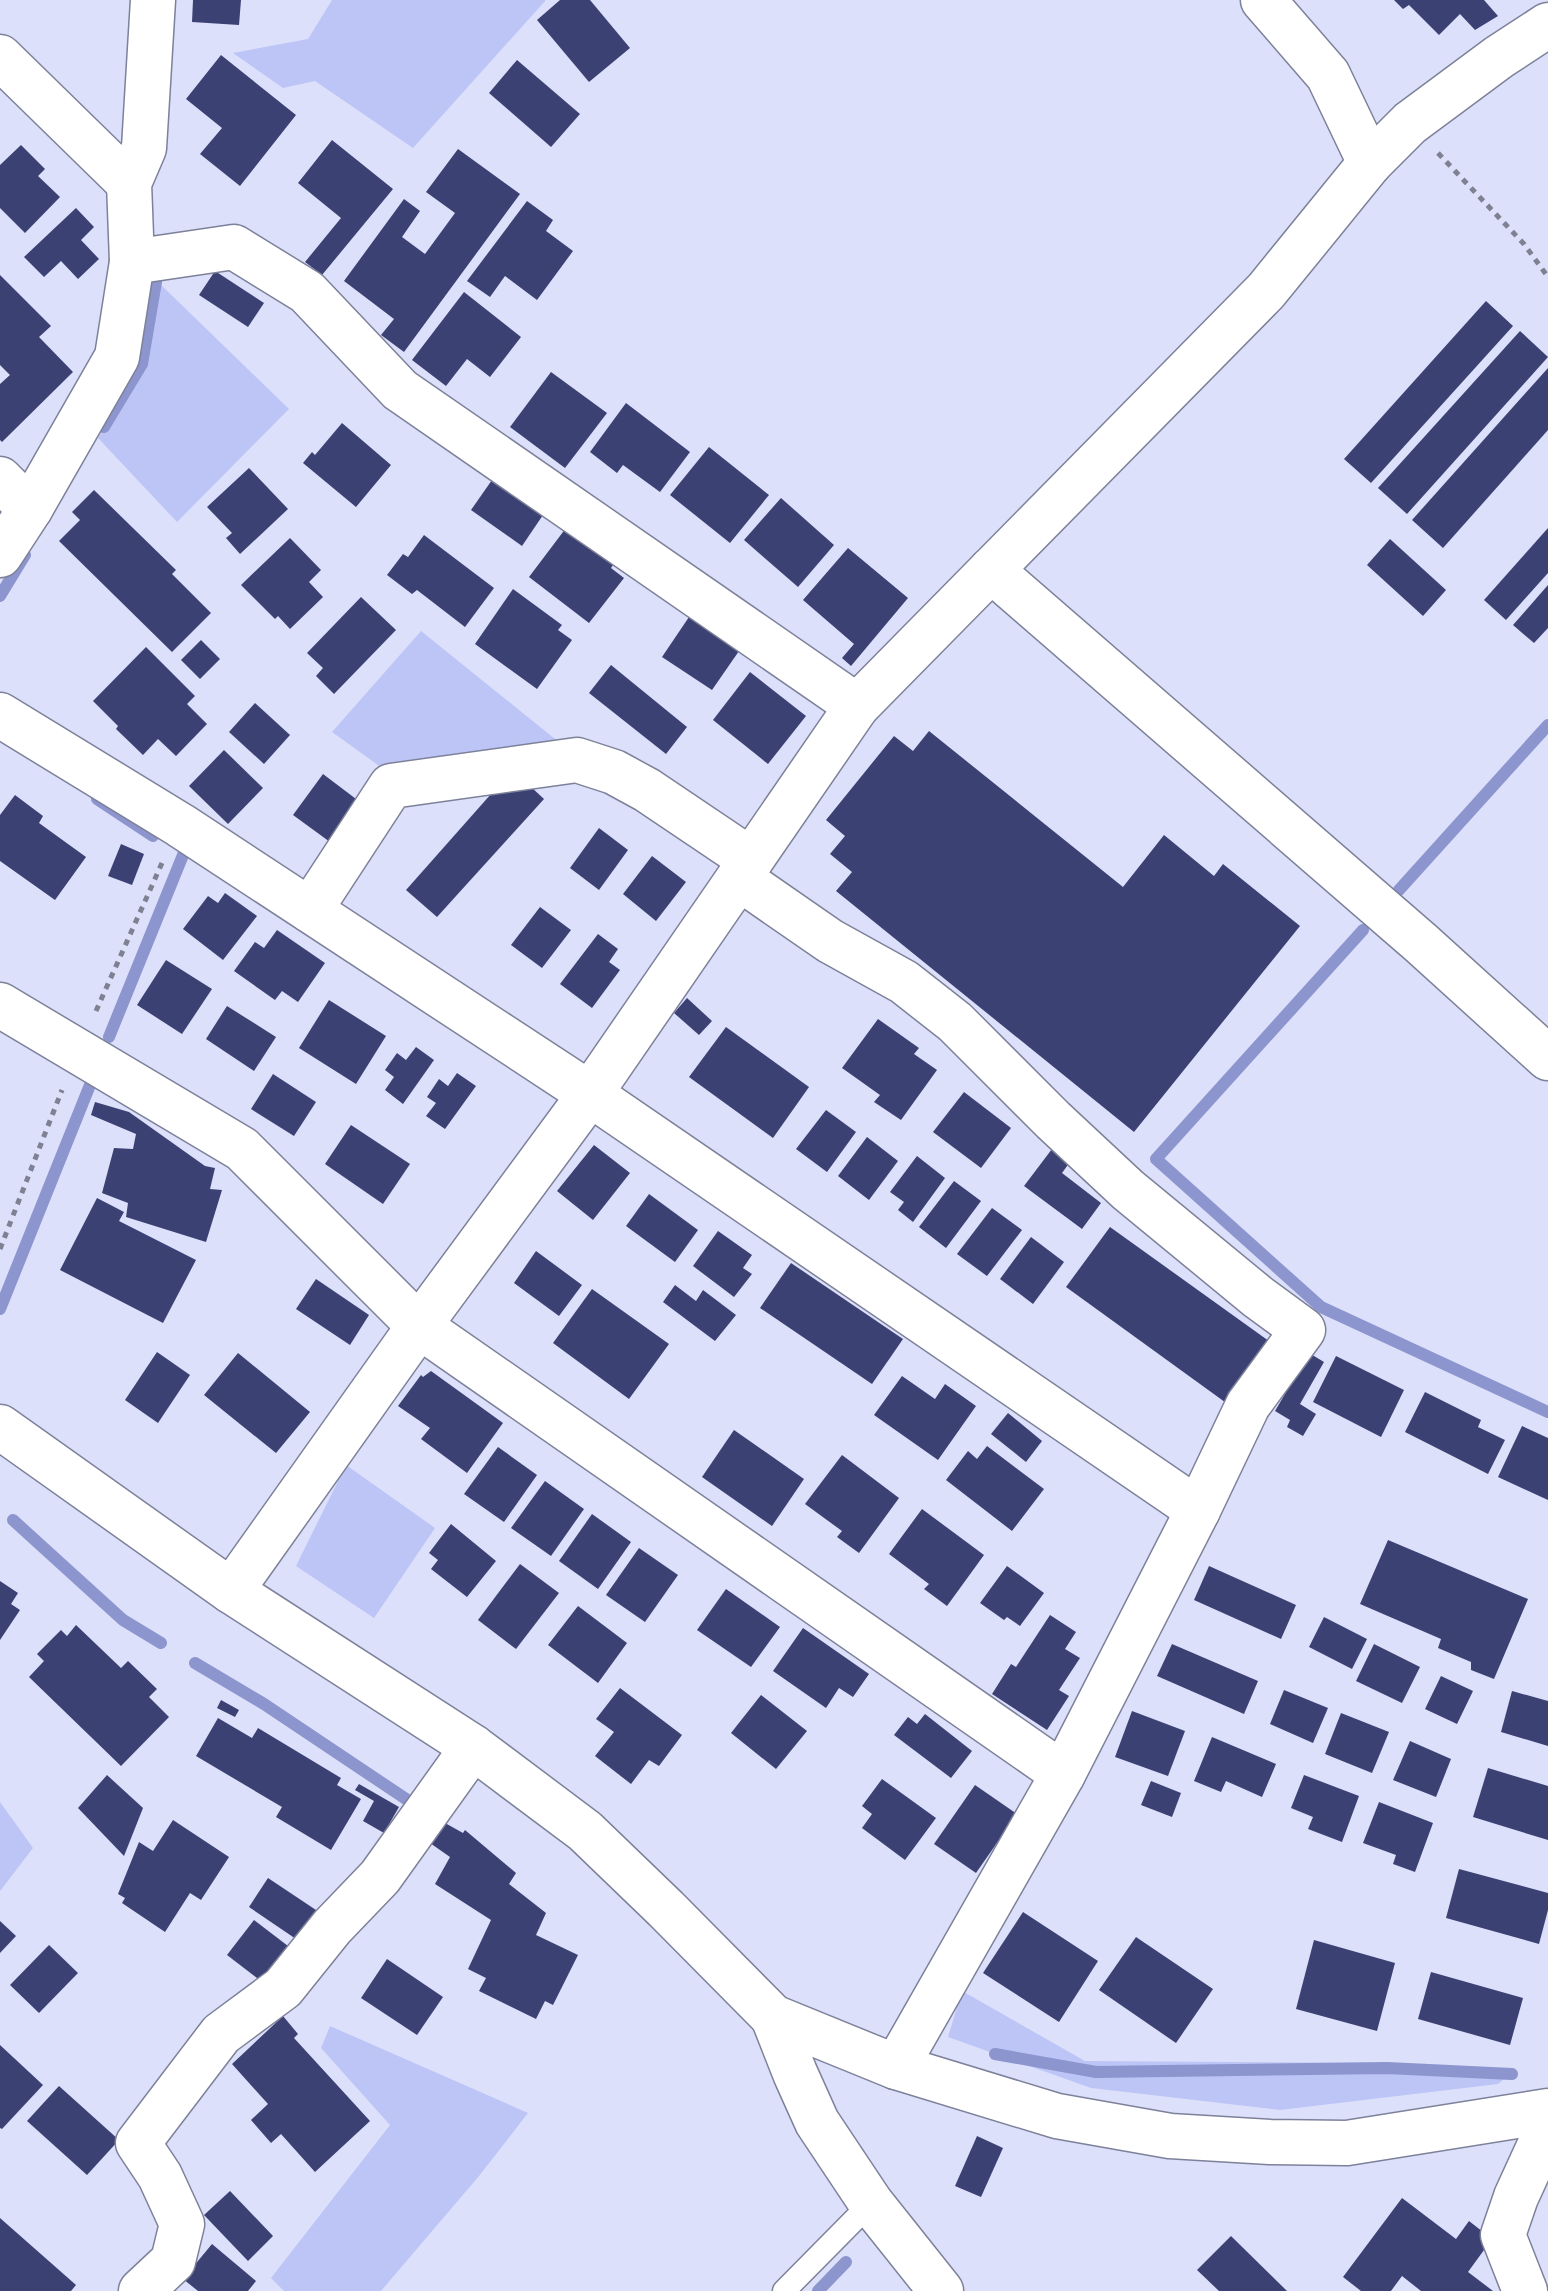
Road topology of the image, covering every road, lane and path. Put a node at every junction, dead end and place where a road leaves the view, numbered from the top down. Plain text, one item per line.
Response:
1 (153, 0) edge
2 (1263, 0) edge
3 (1548, 25) edge
4 (0, 57) edge
5 (1410, 123) junction
6 (1370, 163) junction
7 (129, 183) junction
8 (132, 262) junction
9 (1548, 277) edge
10 (0, 479) edge
11 (30, 509) junction
12 (0, 555) edge
13 (991, 570) junction
14 (857, 706) junction
15 (0, 715) edge
16 (745, 869) junction
17 (310, 910) junction
18 (0, 1005) edge
19 (1548, 1058) edge
20 (590, 1094) junction
21 (419, 1326) junction
22 (0, 1427) edge
23 (1198, 1510) junction
24 (231, 1591) junction
25 (473, 1747) junction
26 (1063, 1774) junction
27 (773, 2017) junction
28 (896, 2067) junction
29 (1548, 2111) edge
30 (1548, 2127) edge
31 (871, 2203) junction
32 (141, 2291) edge
33 (784, 2291) edge
34 (941, 2291) edge
35 (1525, 2291) edge

1 - 7 street
2 - 6 street
3 - 5 street
4 - 7 street
5 - 6 street
5 - 9 path
6 - 13 street
7 - 8 street
8 - 11 street
8 - 14 street
10 - 11 street
11 - 12 street
13 - 14 street
13 - 19 street
14 - 16 street
15 - 17 street
16 - 17 street
16 - 20 street
16 - 23 street
17 - 20 street
18 - 21 street
20 - 21 street
20 - 23 street
21 - 24 street
21 - 26 street
22 - 24 street
23 - 26 street
24 - 25 street
25 - 27 street
25 - 32 street
26 - 28 street
27 - 28 street
27 - 31 street
28 - 29 street
30 - 35 street
31 - 33 lane
31 - 34 street

